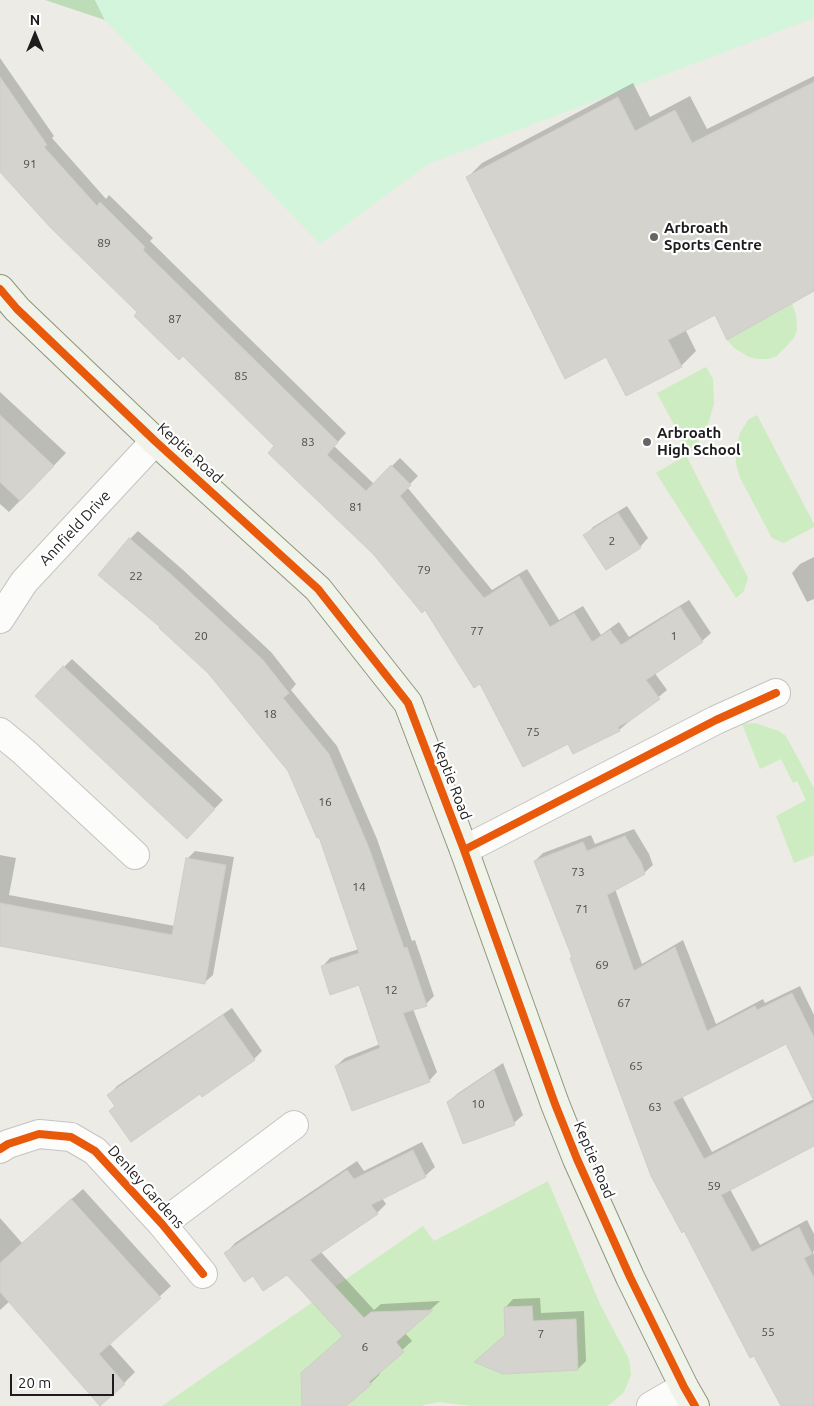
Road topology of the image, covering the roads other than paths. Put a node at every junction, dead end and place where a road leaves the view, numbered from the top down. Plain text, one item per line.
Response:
1 (0, 289) edge
2 (155, 441) junction
3 (0, 619) edge
4 (776, 692) dead end
5 (0, 732) edge
6 (464, 850) junction
7 (135, 855) dead end
8 (294, 1125) dead end
9 (0, 1149) edge
10 (162, 1224) junction
11 (202, 1274) dead end
12 (689, 1397) edge
13 (651, 1406) edge

1 - 2 main road, Keptie Road
2 - 3 street, Annfield Drive
2 - 6 main road, Keptie Road
4 - 6 street
5 - 7 street
6 - 12 main road, Keptie Road
8 - 10 street, Denley Gardens
9 - 10 street, Denley Gardens
10 - 11 street, Denley Gardens
12 - 13 street

